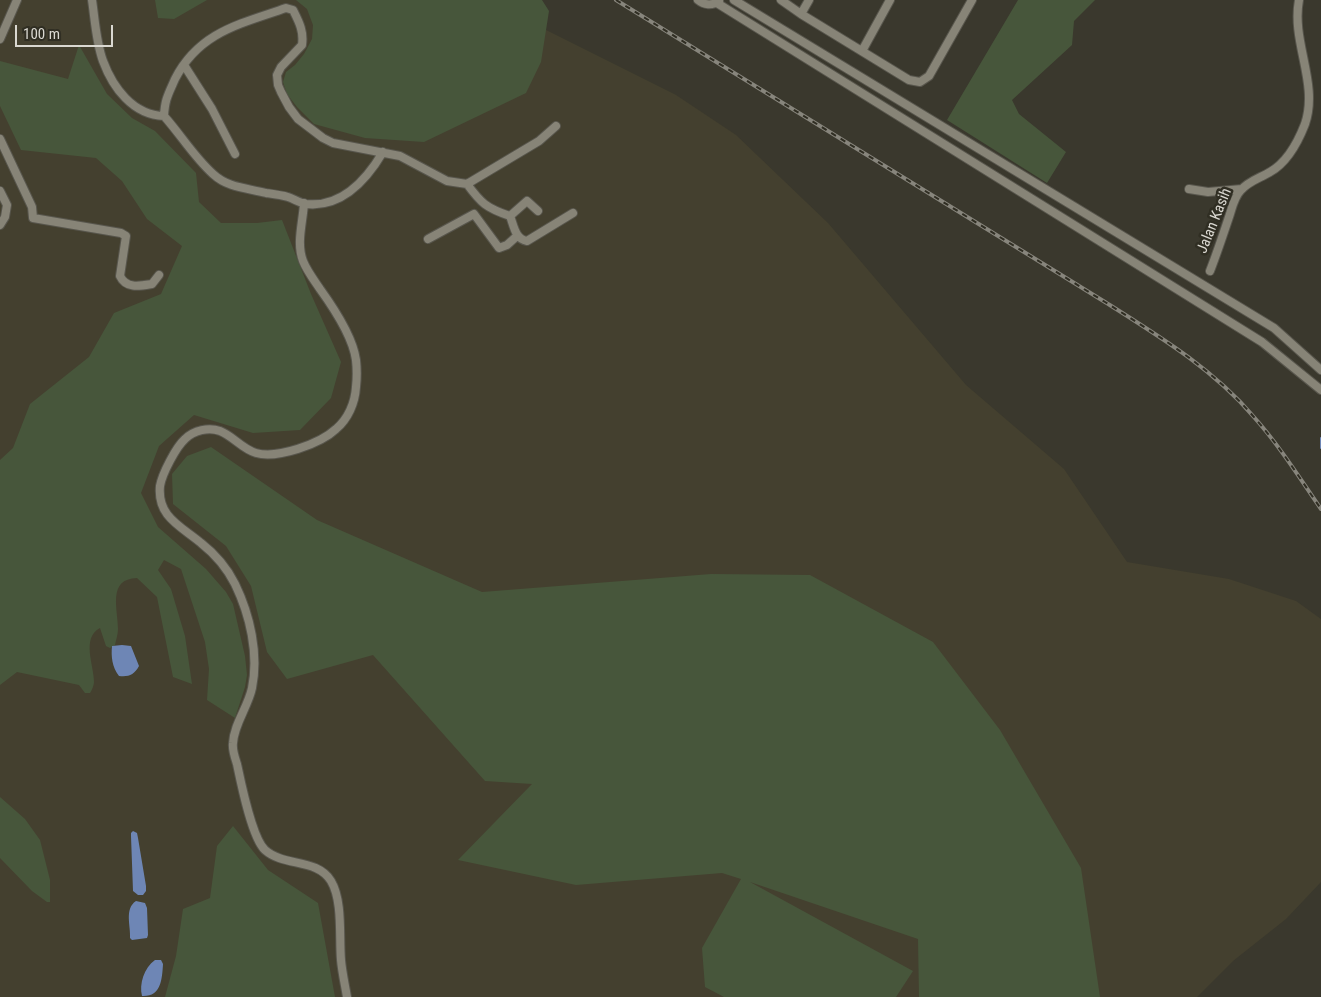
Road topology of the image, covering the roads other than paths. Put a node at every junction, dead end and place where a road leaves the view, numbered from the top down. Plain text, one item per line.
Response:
1 (17, 0) edge
2 (92, 0) edge
3 (698, 0) edge
4 (734, 0) edge
5 (781, 0) edge
6 (809, 0) edge
7 (890, 0) edge
8 (972, 0) edge
9 (1299, 0) edge
10 (719, 2) edge
11 (801, 14) junction
12 (0, 40) edge
13 (862, 51) junction
14 (184, 65) junction
15 (164, 116) junction
16 (556, 126) dead end
17 (0, 139) edge
18 (383, 152) junction
19 (235, 154) dead end
20 (467, 184) junction
21 (1189, 189) dead end
22 (1242, 189) junction
23 (0, 191) edge
24 (304, 203) junction
25 (538, 211) dead end
26 (573, 213) dead end
27 (510, 216) junction
28 (0, 225) edge
29 (517, 236) junction
30 (428, 240) dead end
31 (1210, 271) dead end
32 (159, 275) dead end
33 (1321, 370) edge
34 (1321, 390) edge
35 (347, 997) edge

1 - 12 street
2 - 15 street
3 - 10 street
4 - 33 street
5 - 11 street
6 - 11 street
7 - 13 street
8 - 13 street
9 - 22 street, Jalan Kasih
10 - 34 street
11 - 13 street
14 - 15 street
14 - 18 street
14 - 19 street
15 - 24 street
16 - 20 street
17 - 32 street
18 - 20 street
18 - 24 street
20 - 27 street
21 - 22 street
22 - 31 street, Jalan Kasih
23 - 28 street
24 - 35 street
25 - 27 street
26 - 29 street
27 - 29 street
29 - 30 street

